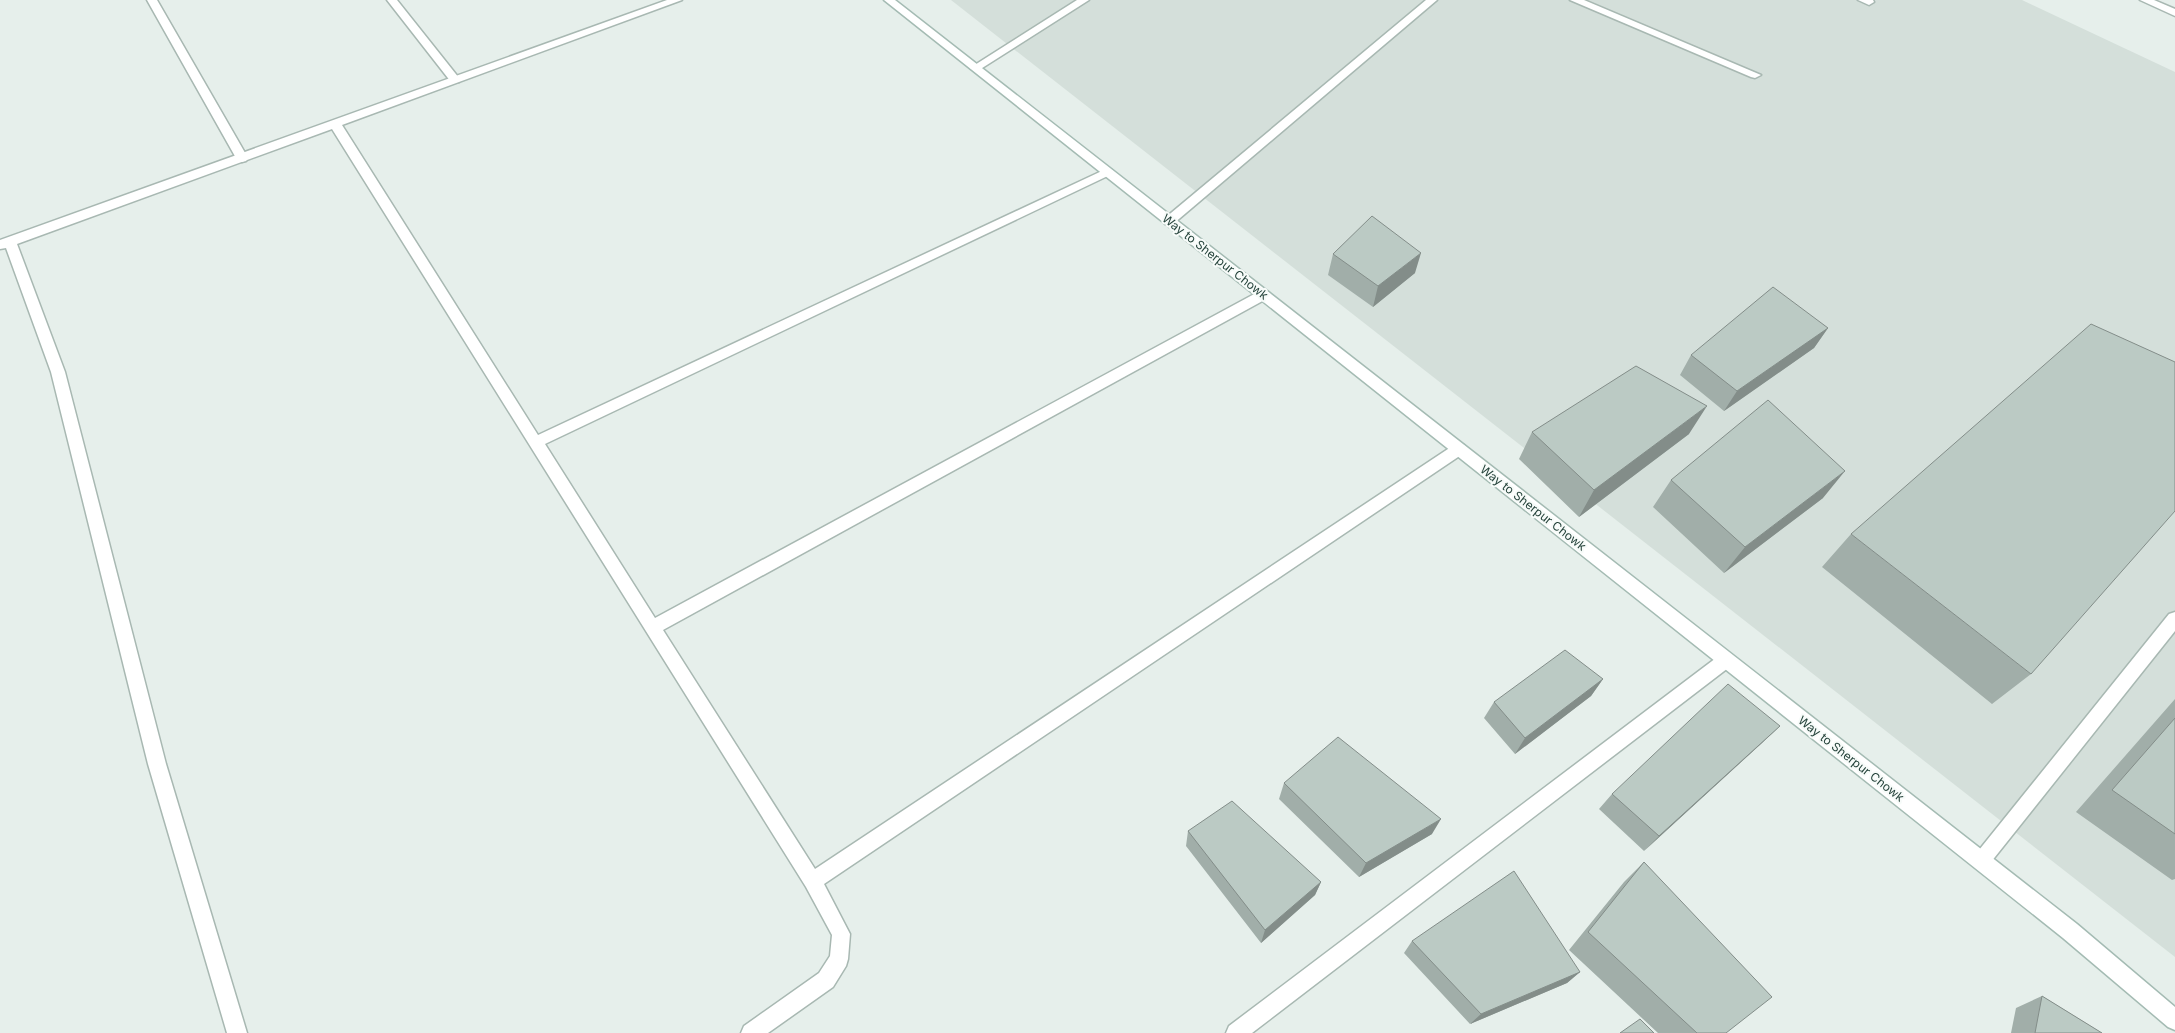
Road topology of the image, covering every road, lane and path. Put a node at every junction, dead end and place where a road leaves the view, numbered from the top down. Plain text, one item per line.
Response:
1 (152, 0) edge
2 (392, 0) edge
3 (677, 0) edge
4 (889, 0) edge
5 (1084, 0) edge
6 (1432, 0) edge
7 (1575, 0) edge
8 (2145, 0) edge
9 (2175, 13) edge
10 (975, 68) junction
11 (1755, 75) dead end
12 (456, 80) junction
13 (335, 124) junction
14 (242, 158) junction
15 (1108, 173) junction
16 (1169, 221) junction
17 (5, 243) edge
18 (1263, 295) junction
19 (536, 442) junction
20 (1459, 449) junction
21 (2175, 619) edge
22 (652, 628) junction
23 (1726, 660) junction
24 (1981, 861) junction
25 (812, 882) junction
26 (2175, 1020) edge
27 (237, 1033) edge
28 (751, 1033) edge
29 (1236, 1033) edge

1 - 14 street
2 - 12 street
3 - 12 street
4 - 10 street, Way to Sherpur Chowk
5 - 10 street
6 - 16 street
7 - 11 street
8 - 9 street
10 - 15 street, Way to Sherpur Chowk
12 - 13 street
13 - 14 street
13 - 19 street
14 - 17 street
15 - 16 street, Way to Sherpur Chowk
15 - 19 street
16 - 18 street, Way to Sherpur Chowk
17 - 27 street
18 - 20 street, Way to Sherpur Chowk
18 - 22 street
19 - 22 street
20 - 23 street, Way to Sherpur Chowk
20 - 25 street
21 - 24 street
22 - 25 street
23 - 24 street, Way to Sherpur Chowk
23 - 29 street
24 - 26 street, Way to Sherpur Chowk
25 - 28 street

